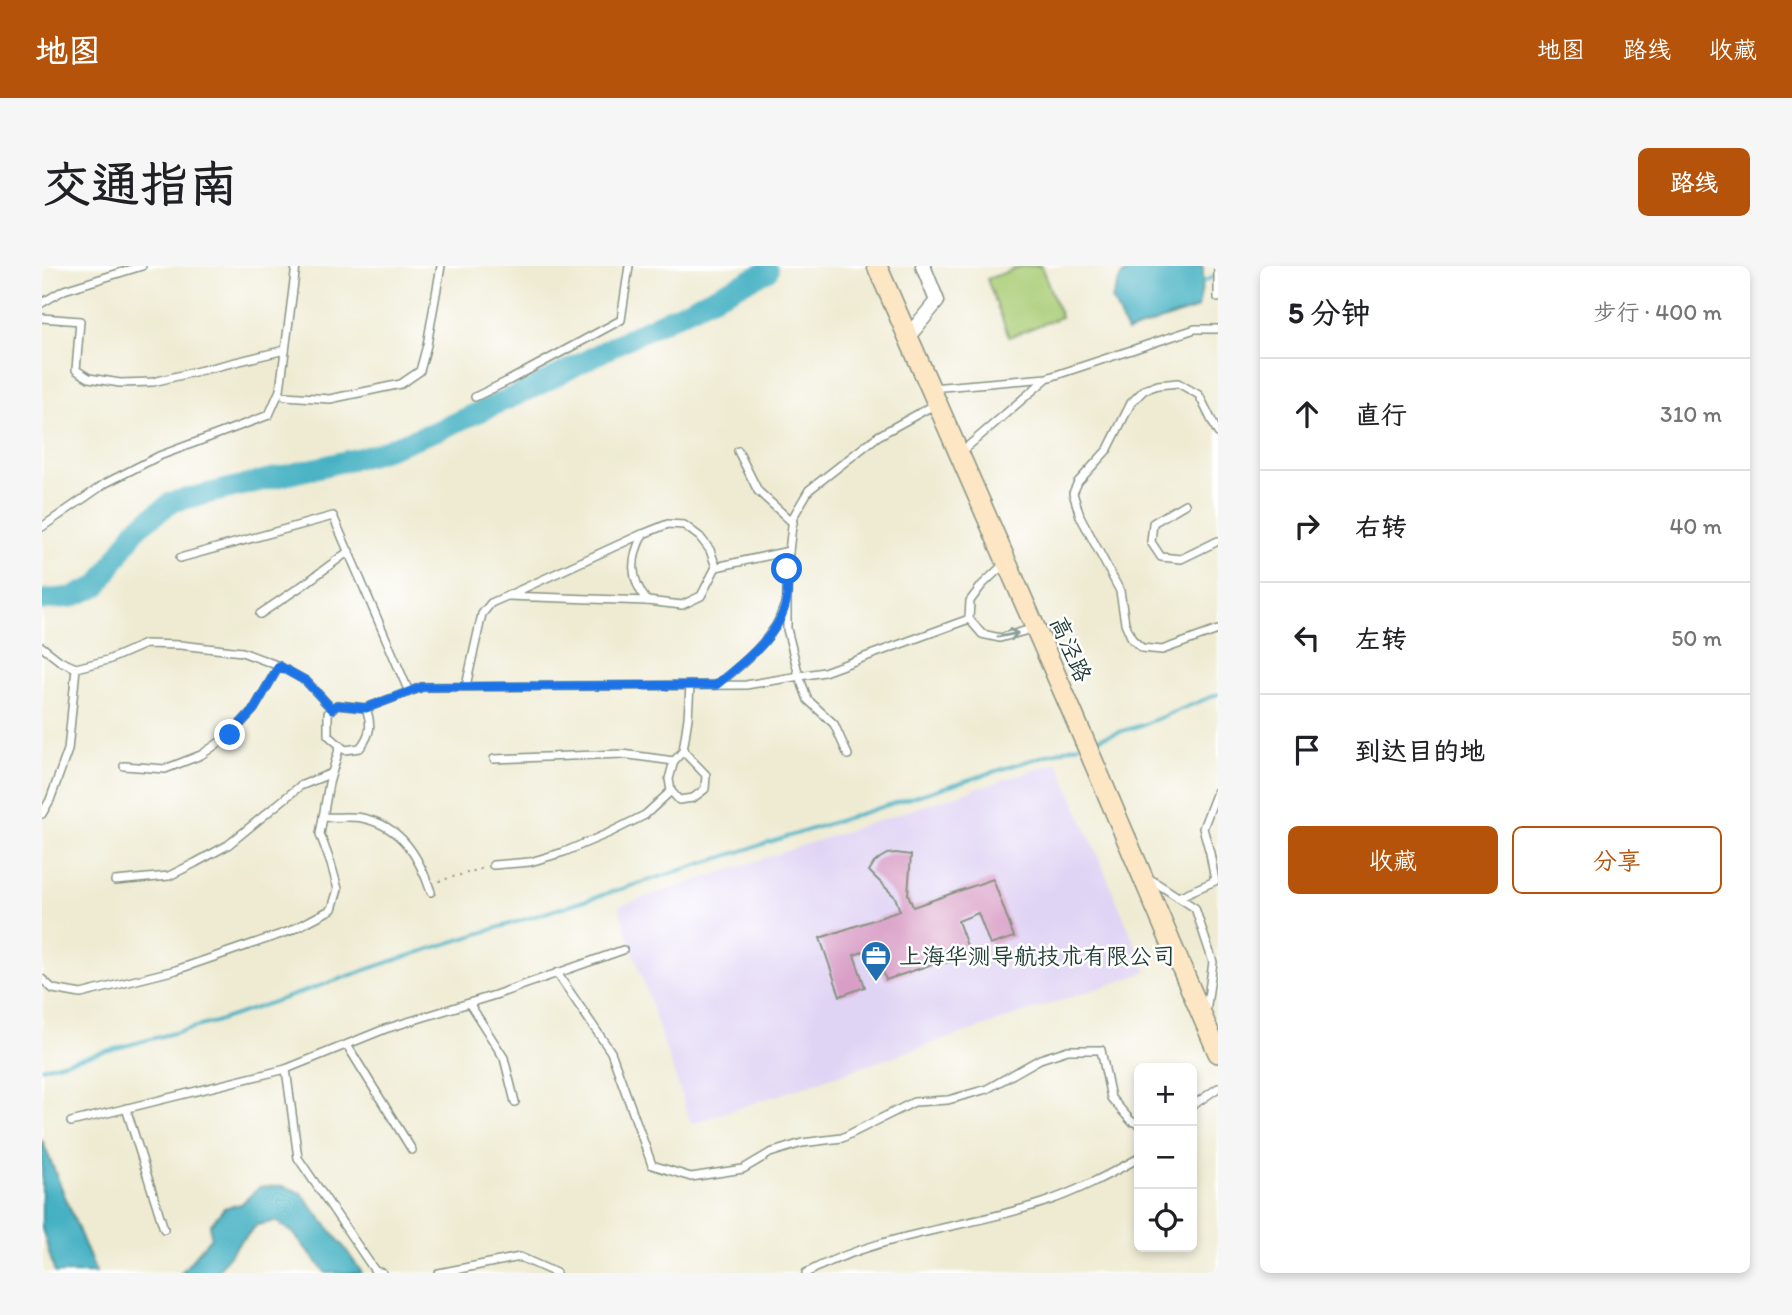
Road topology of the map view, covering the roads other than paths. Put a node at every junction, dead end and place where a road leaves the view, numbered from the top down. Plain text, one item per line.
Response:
1 (142, 266) edge
2 (296, 266) edge
3 (441, 266) edge
4 (629, 266) edge
5 (877, 266) edge
6 (923, 266) edge
7 (1218, 266) edge
8 (1218, 298) edge
9 (42, 303) edge
10 (42, 318) edge
11 (1218, 329) edge
12 (907, 338) junction
13 (285, 350) junction
14 (1047, 378) junction
15 (285, 396) dead end
16 (934, 396) junction
17 (475, 397) dead end
18 (1218, 433) edge
19 (738, 452) dead end
20 (959, 454) junction
21 (1185, 504) dead end
22 (793, 523) junction
23 (42, 527) edge
24 (643, 534) junction
25 (1218, 541) edge
26 (349, 551) junction
27 (789, 551) junction
28 (180, 558) dead end
29 (1006, 562) junction
30 (716, 567) junction
31 (507, 596) junction
32 (787, 598) junction
33 (647, 601) junction
34 (260, 614) dead end
35 (969, 619) junction
36 (1035, 628) junction
37 (1218, 630) edge
38 (42, 646) edge
39 (279, 666) junction
40 (76, 668) junction
41 (799, 676) junction
42 (690, 685) junction
43 (716, 685) junction
44 (466, 686) junction
45 (409, 692) junction
46 (366, 708) junction
47 (332, 709) junction
48 (340, 746) junction
49 (684, 751) junction
50 (848, 755) dead end
51 (494, 759) dead end
52 (674, 761) junction
53 (124, 766) dead end
54 (332, 774) junction
55 (1218, 789) edge
56 (671, 791) junction
57 (42, 814) edge
58 (323, 817) junction
59 (493, 865) road end
60 (1216, 867) edge
61 (1141, 873) junction
62 (115, 881) dead end
63 (1217, 882) edge
64 (429, 888) road end
65 (1178, 897) junction
66 (623, 950) dead end
67 (557, 973) junction
68 (42, 979) edge
69 (469, 1003) junction
70 (1205, 1023) junction
71 (347, 1045) junction
72 (1218, 1053) edge
73 (286, 1069) junction
74 (1218, 1088) edge
75 (515, 1102) dead end
76 (1197, 1103) edge
77 (126, 1108) junction
78 (71, 1122) dead end
79 (1134, 1122) edge
80 (412, 1150) dead end
81 (1134, 1161) edge
82 (164, 1229) dead end
83 (383, 1273) edge
84 (439, 1273) edge
85 (556, 1273) edge
86 (806, 1273) edge

1 - 9 lane
2 - 13 lane
3 - 15 lane
4 - 17 lane
5 - 12 main road, 高泾路
6 - 12 street
7 - 8 lane
10 - 13 lane
11 - 14 lane
12 - 16 main road, 高泾路
13 - 23 lane
14 - 16 lane
14 - 20 lane
16 - 20 main road, 高泾路
16 - 22 lane
18 - 37 lane
19 - 22 lane
20 - 29 main road, 高泾路
21 - 25 lane
22 - 27 lane
24 - 30 lane
24 - 31 lane
24 - 33 lane
26 - 28 lane
26 - 34 lane
26 - 45 lane
27 - 30 lane
27 - 32 lane
29 - 35 lane
29 - 36 main road, 高泾路
30 - 33 lane
31 - 33 lane
31 - 44 lane
32 - 41 lane
32 - 43 lane
35 -> 36 lane
35 - 41 lane
36 - 61 main road, 高泾路
38 - 40 lane
39 - 40 lane
39 - 47 lane
39 - 53 lane
40 - 57 lane
41 - 43 lane
41 - 50 lane
42 - 43 lane
42 - 44 lane
42 - 49 lane
44 - 45 lane
45 - 46 lane
46 - 47 lane
46 - 48 lane
47 - 48 lane
48 - 54 lane
49 - 52 lane
49 - 56 lane
51 - 52 lane
52 - 56 lane
54 - 58 lane
54 - 62 lane
55 - 60 lane
56 - 59 lane
58 - 64 lane
58 - 68 lane
60 - 63 lane
61 - 65 lane
61 - 70 main road, 高泾路
63 - 65 lane
65 - 70 lane
66 - 67 lane
67 - 69 lane
67 - 79 lane
69 - 71 lane
69 - 75 lane
70 - 72 main road, 高泾路
71 - 73 lane
71 - 80 lane
73 - 77 lane
73 - 83 lane
74 - 76 lane
77 - 78 lane
77 - 82 lane
81 - 86 lane
84 - 85 lane

